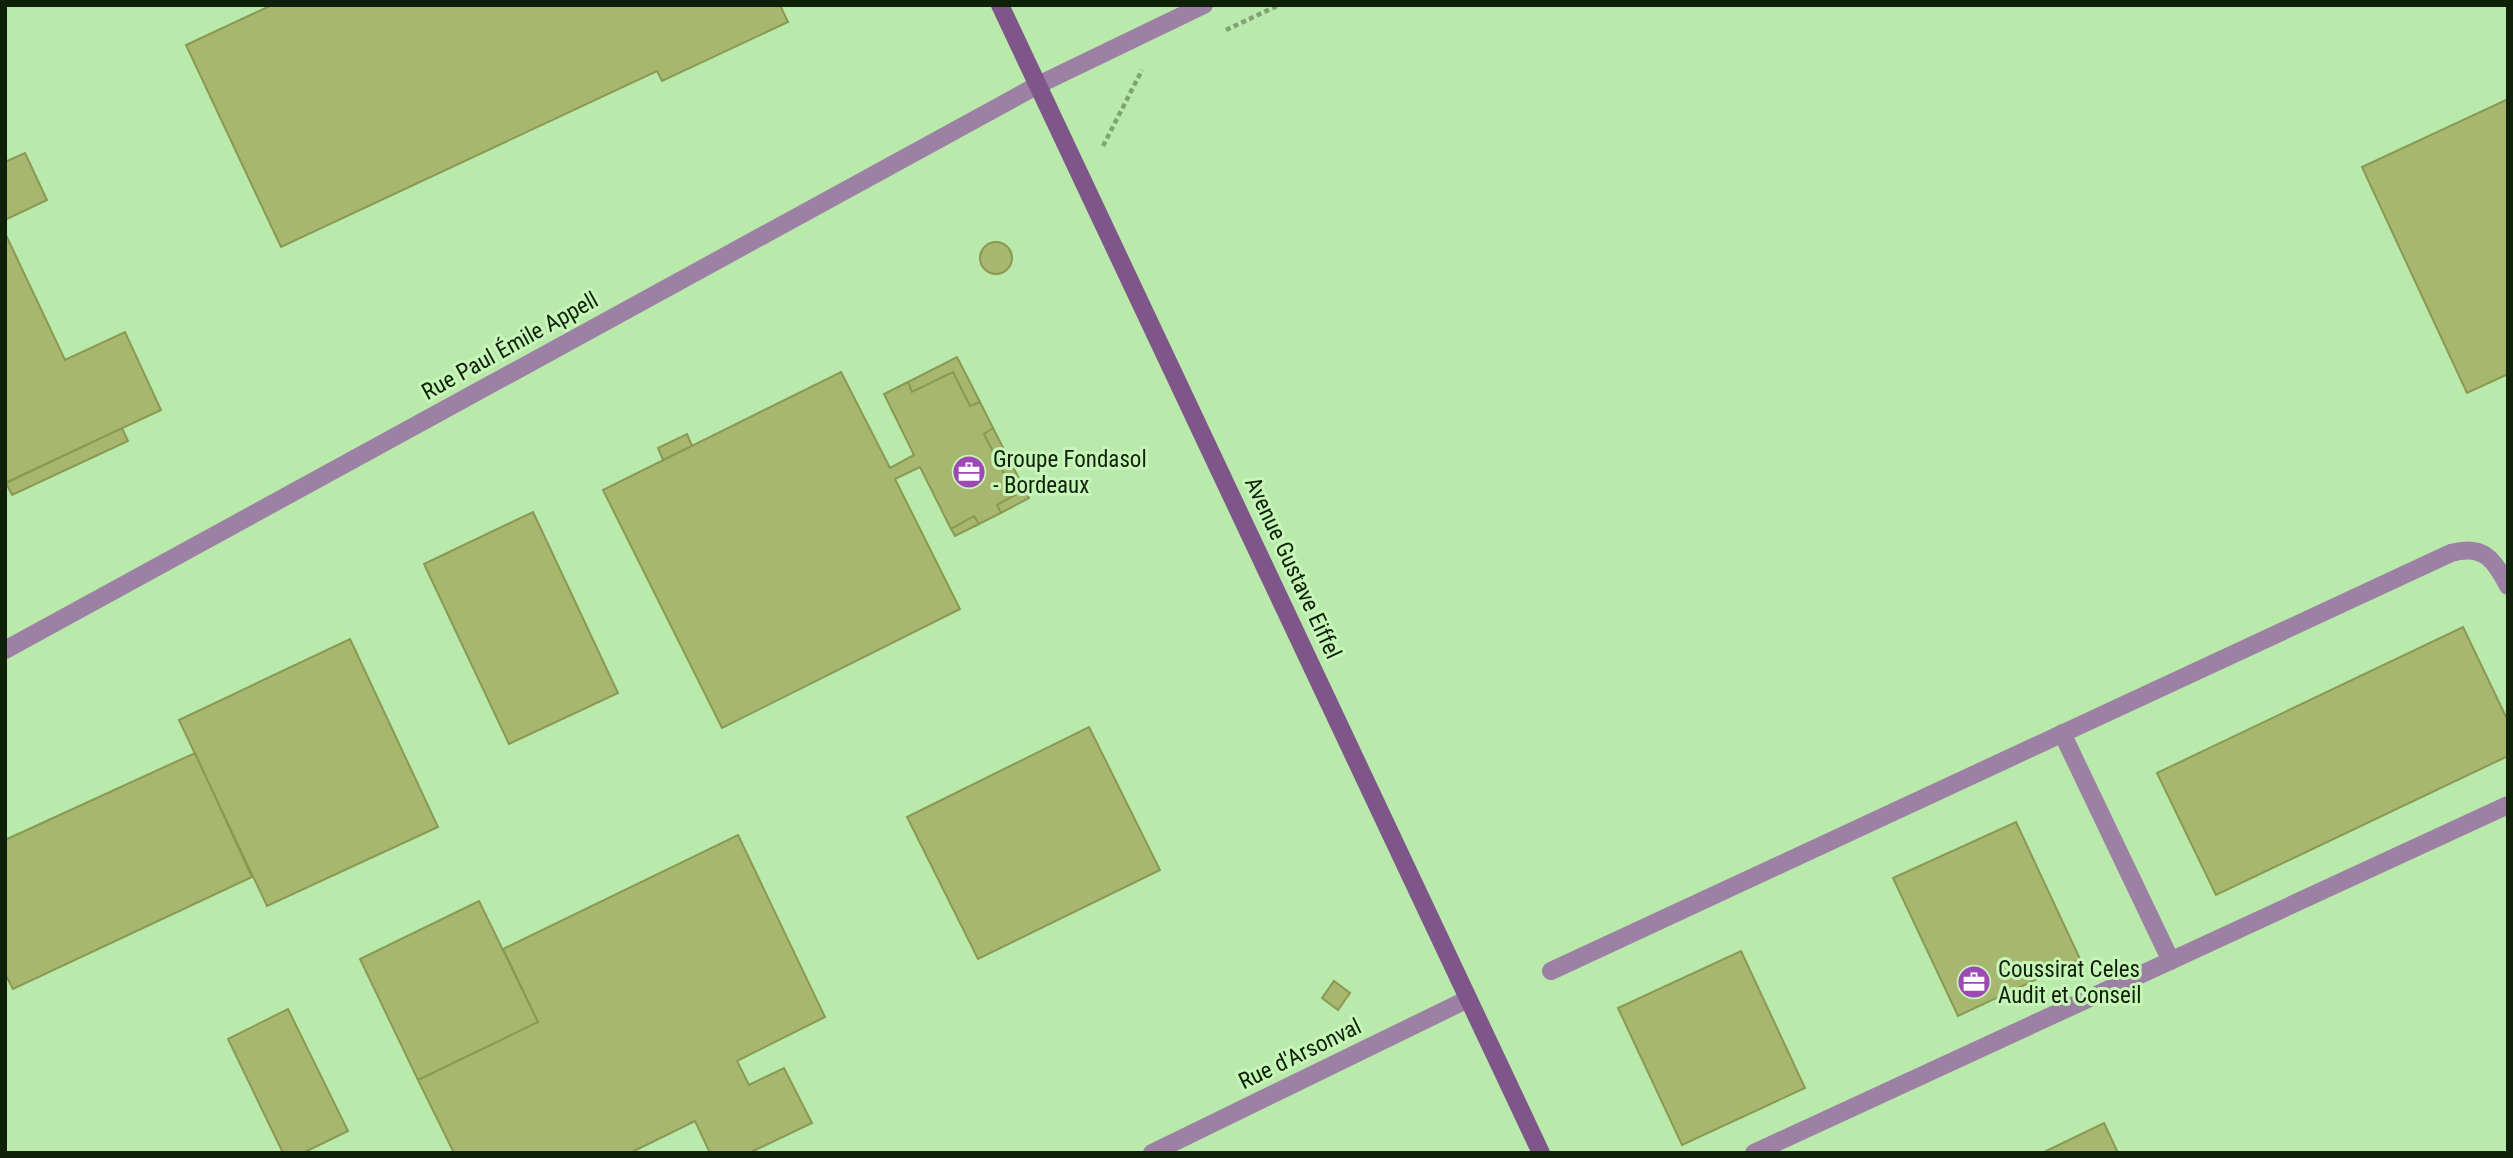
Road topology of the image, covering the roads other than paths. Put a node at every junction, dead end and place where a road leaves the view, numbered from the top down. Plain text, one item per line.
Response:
1 (1000, 5) edge
2 (1203, 5) edge
3 (1038, 85) junction
4 (2508, 586) edge
5 (5, 649) edge
6 (2062, 733) junction
7 (2508, 805) edge
8 (2171, 961) junction
9 (1551, 971) dead end
10 (1468, 999) junction
11 (1153, 1153) edge
12 (1541, 1153) edge
13 (1754, 1153) edge

1 - 3 street, Avenue Gustave Eiffel
2 - 3 street, Rue Paul Émile Appell
3 - 5 street, Rue Paul Émile Appell
3 - 10 street, Avenue Gustave Eiffel
4 - 6 street
6 - 8 street
6 - 9 street
7 - 8 street
8 - 13 street
10 - 11 street, Rue d'Arsonval
10 - 12 street, Avenue Gustave Eiffel

